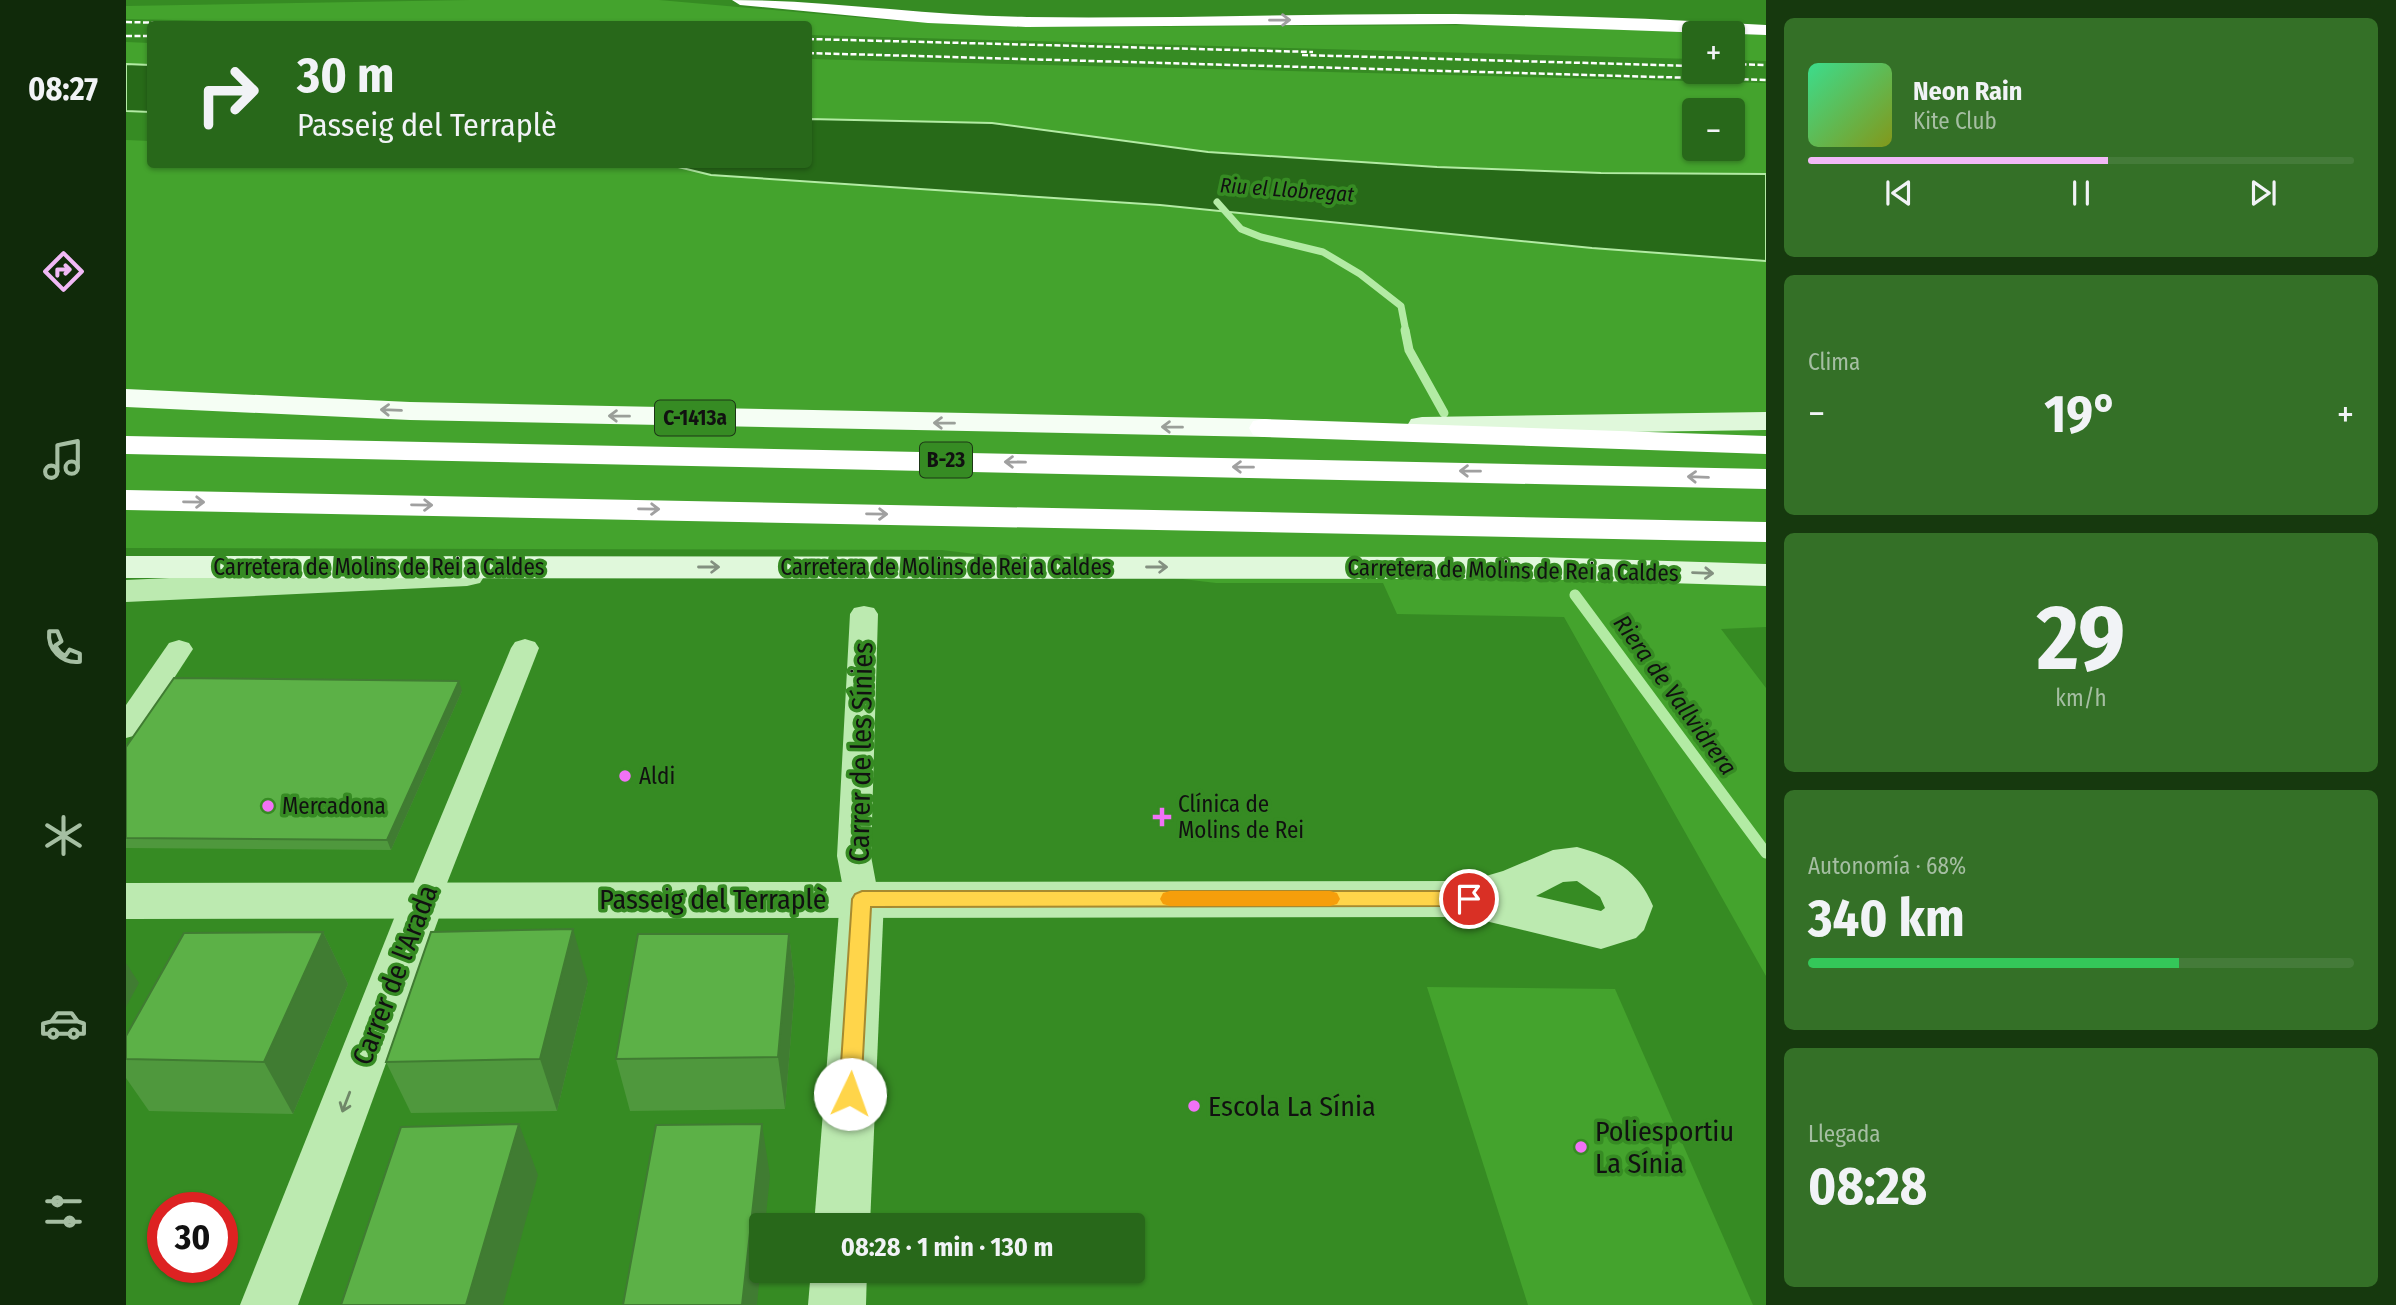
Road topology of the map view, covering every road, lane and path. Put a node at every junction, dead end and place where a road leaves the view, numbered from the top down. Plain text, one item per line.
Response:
1 (740, 0) edge
2 (879, 0) edge
3 (1409, 2) dead end
4 (1328, 3) dead end
5 (987, 4) dead end
6 (1253, 4) dead end
7 (820, 7) junction
8 (1618, 7) dead end
9 (1765, 20) edge
10 (1745, 22) edge
11 (1682, 25) edge
12 (1682, 26) edge
13 (126, 398) edge
14 (1766, 421) edge
15 (1264, 428) junction
16 (126, 445) edge
17 (1766, 445) edge
18 (1766, 479) edge
19 (126, 500) edge
20 (1766, 532) edge
21 (126, 567) edge
22 (628, 567) junction
23 (1766, 575) edge
24 (126, 590) edge
25 (864, 614) dead end
26 (525, 648) dead end
27 (179, 649) dead end
28 (126, 728) edge
29 (1550, 869) junction
30 (862, 899) junction
31 (1469, 899) junction
32 (126, 901) edge
33 (423, 901) junction
34 (1571, 923) junction
35 (843, 1213) edge
36 (838, 1283) edge
37 (270, 1305) edge
38 (837, 1305) edge

1 - 7 highway
2 - 5 highway
3 - 9 highway
4 - 11 highway
6 - 7 highway
7 -> 12 highway
8 - 9 highway
9 - 10 highway
15 -> 13 main road, C-1413a
14 - 15 main road, C-1413a
15 - 17 highway
18 -> 16 highway, B-23
19 -> 20 highway
21 - 22 main road, Carretera de Molins de Rei a Caldes
22 -> 23 main road, Carretera de Molins de Rei a Caldes
22 - 24 street
25 - 30 street, Carrer de les Sínies
26 - 33 street, Carrer de l'Arada
27 - 28 street
29 - 31 street
29 - 34 street
29 - 34 street
30 - 31 street, Passeig del Terraplè
30 - 33 street, Passeig del Terraplè
30 - 35 street, Carrer de les Sínies
31 - 34 street
32 - 33 street, Passeig del Terraplè
33 -> 37 street, Carrer de l'Arada
36 - 38 street

